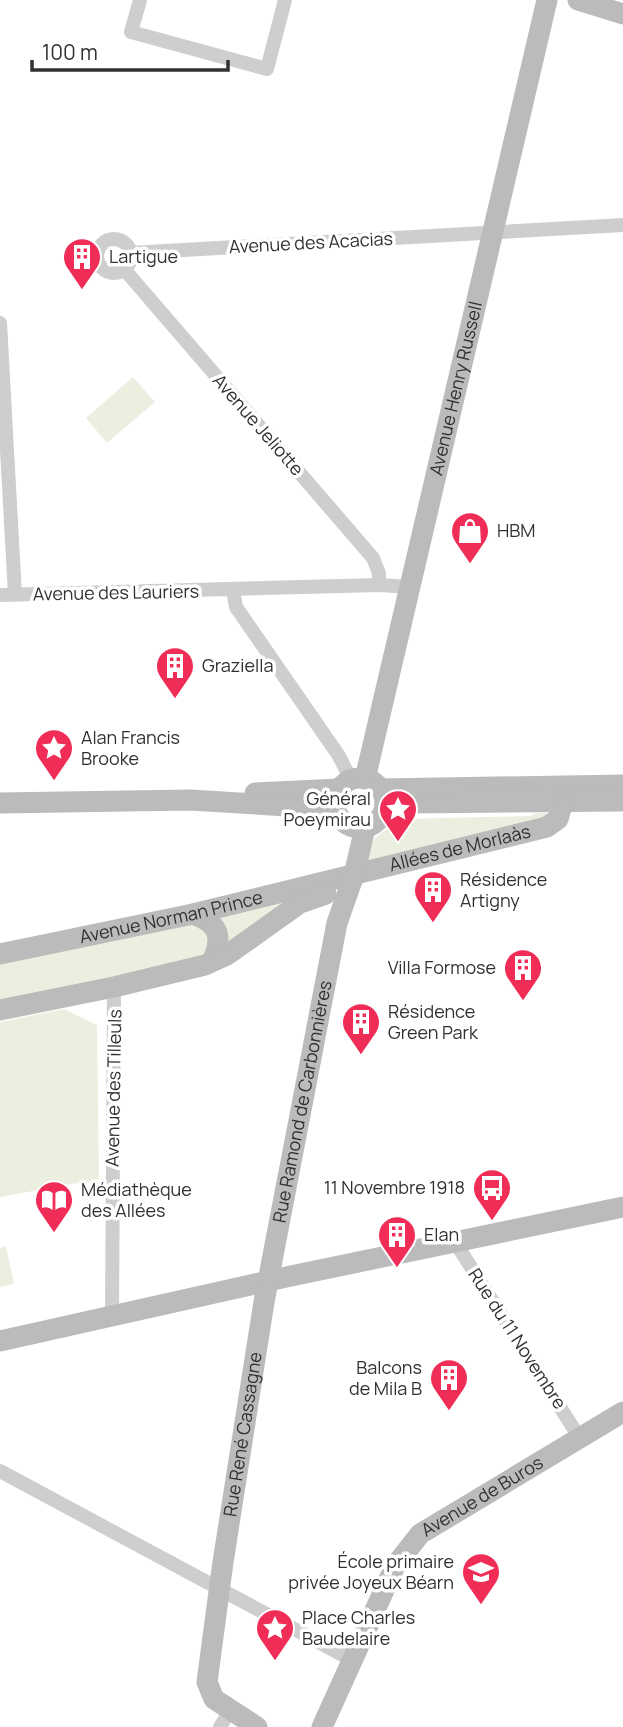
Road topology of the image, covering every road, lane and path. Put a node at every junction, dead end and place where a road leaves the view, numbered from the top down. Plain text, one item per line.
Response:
1 (139, 0) edge
2 (285, 0) edge
3 (547, 0) edge
4 (578, 0) edge
5 (623, 14) edge
6 (623, 225) edge
7 (492, 233) junction
8 (131, 253) junction
9 (124, 269) junction
10 (0, 323) edge
11 (379, 585) junction
12 (411, 587) junction
13 (233, 590) junction
14 (0, 595) edge
15 (15, 595) junction
16 (623, 785) edge
17 (359, 800) junction
18 (623, 801) edge
19 (563, 802) junction
20 (0, 803) edge
21 (346, 883) junction
22 (193, 914) junction
23 (0, 954) edge
24 (213, 960) junction
25 (114, 986) junction
26 (0, 1010) edge
27 (623, 1207) edge
28 (455, 1241) junction
29 (268, 1281) junction
30 (112, 1315) junction
31 (0, 1341) edge
32 (623, 1412) edge
33 (579, 1437) junction
34 (0, 1471) edge
35 (220, 1588) junction
36 (352, 1660) junction
37 (225, 1719) edge
38 (257, 1727) edge
39 (322, 1727) edge

1 - 2 street
3 - 7 street, Avenue Henry Russell
4 - 5 street
6 - 7 street, Avenue des Acacias
7 - 8 street, Avenue des Acacias
7 - 12 street, Avenue Henry Russell
8 - 9 street
8 - 9 street
9 - 11 street, Avenue Jeliotte
10 - 15 street
11 - 12 street, Avenue des Lauriers
11 - 13 street, Avenue des Lauriers
12 - 17 street, Avenue Henry Russell
13 - 15 street, Avenue des Lauriers
13 - 17 street
14 - 15 street, Avenue des Lauriers
16 - 17 street
17 - 19 street
17 - 20 street
17 - 21 street, Rue Ramond de Carbonnières
18 - 19 street
19 - 21 street, Allées de Morlaàs
21 - 22 street, Avenue Norman Prince
21 - 24 street, Allées de Morlaàs
21 - 29 street, Rue Ramond de Carbonnières
22 - 23 street, Avenue Norman Prince
22 - 24 street
24 - 25 street, Allées de Morlaàs
25 - 26 street, Allées de Morlaàs
25 - 30 street, Avenue des Tilleuls
27 - 28 street
28 - 29 street
28 - 33 street, Rue du 11 Novembre
29 - 30 street
29 - 35 street, Rue René Cassagne
30 - 31 street
32 - 33 street, Avenue de Buros
33 - 36 street, Avenue de Buros
34 - 35 street
35 - 36 street
35 - 37 street, Rue René Cassagne
36 - 39 street, Avenue de Buros
37 - 38 street

